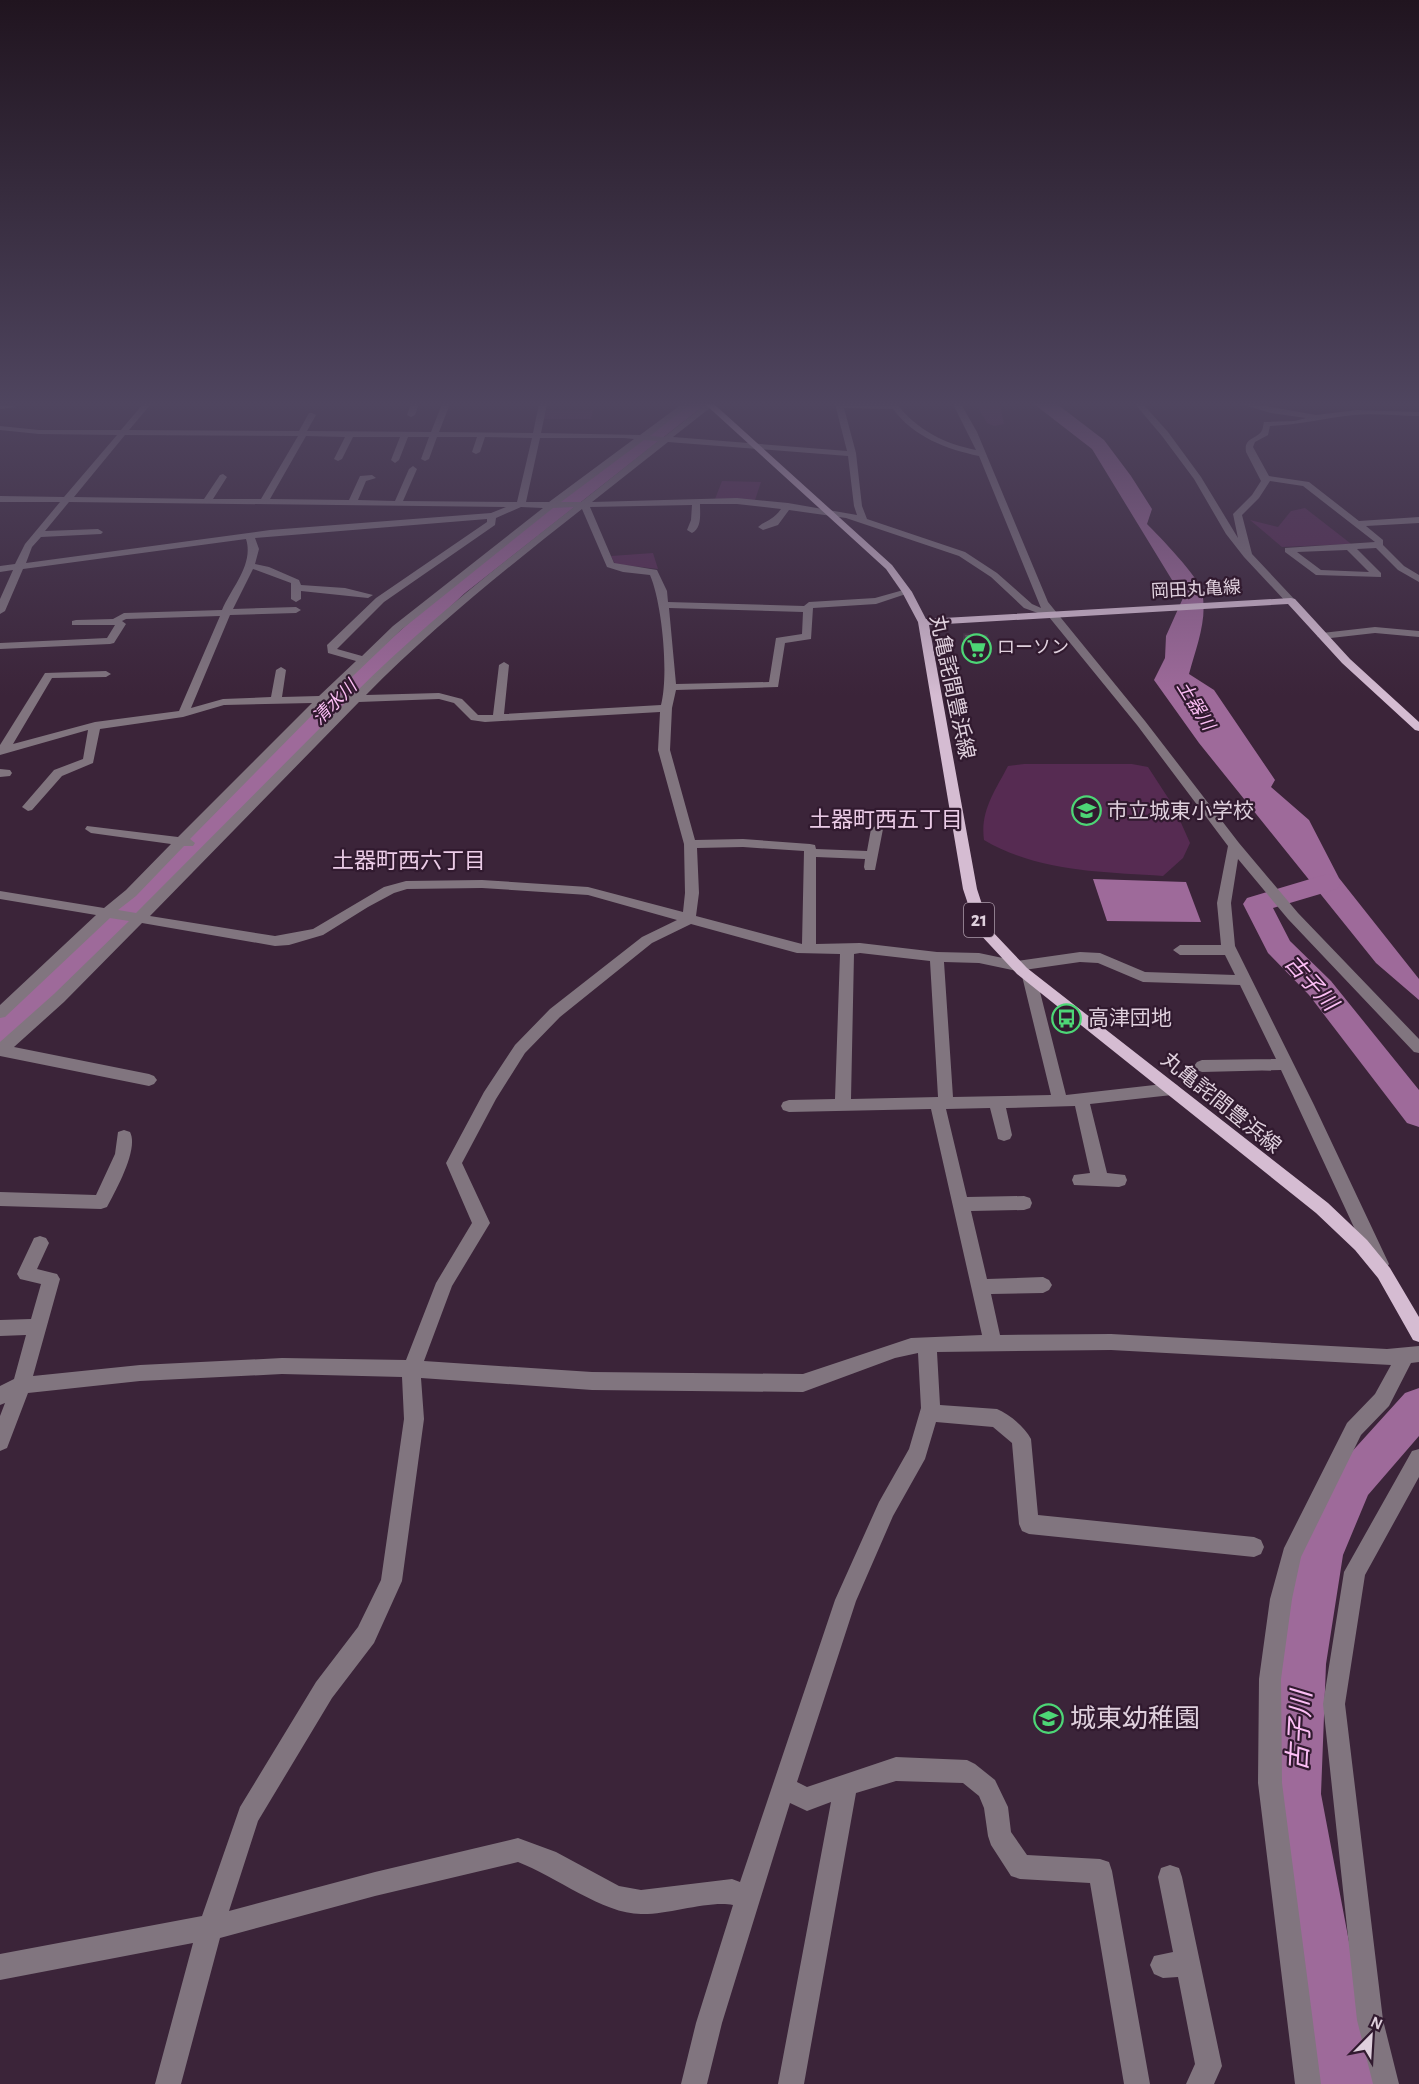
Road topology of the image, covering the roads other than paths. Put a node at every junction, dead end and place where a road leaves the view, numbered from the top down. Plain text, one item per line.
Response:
1 (67, 501) edge
2 (221, 501) edge
3 (558, 501) edge
4 (588, 501) edge
5 (731, 501) edge
6 (745, 501) edge
7 (817, 501) edge
8 (857, 501) edge
9 (1001, 501) edge
10 (1211, 501) edge
11 (1251, 501) edge
12 (1328, 501) edge
13 (264, 502) joint
14 (696, 502) junction
15 (352, 503) joint
16 (398, 503) joint
17 (521, 504) junction
18 (584, 504) junction
19 (553, 505) junction
20 (788, 506) junction
21 (829, 512) junction
22 (491, 516) junction
23 (1419, 518) edge
24 (863, 520) junction
25 (774, 524) junction
26 (1358, 524) junction
27 (788, 526) dead end
28 (763, 528) dead end
29 (692, 530) dead end
30 (98, 531) dead end
31 (39, 534) junction
32 (250, 536) junction
33 (1378, 545) junction
34 (1350, 546) junction
35 (1247, 555) junction
36 (21, 566) junction
37 (250, 566) junction
38 (0, 569) edge
39 (1419, 579) edge
40 (297, 591) junction
41 (907, 592) junction
42 (368, 595) dead end
43 (1287, 601) junction
44 (662, 605) junction
45 (808, 609) junction
46 (0, 611) edge
47 (226, 613) junction
48 (1052, 615) junction
49 (114, 622) junction
50 (923, 622) junction
51 (76, 624) dead end
52 (1419, 634) edge
53 (1322, 636) junction
54 (0, 646) edge
55 (363, 659) junction
56 (504, 665) dead end
57 (281, 670) dead end
58 (106, 674) dead end
59 (502, 680) junction
60 (488, 681) dead end
61 (671, 687) junction
62 (356, 697) junction
63 (321, 699) junction
64 (276, 700) junction
65 (666, 708) junction
66 (183, 714) junction
67 (498, 718) junction
68 (95, 726) junction
69 (1419, 728) edge
70 (1, 751) edge
71 (28, 807) dead end
72 (91, 829) dead end
73 (877, 829) dead end
74 (183, 842) junction
75 (690, 844) junction
76 (209, 846) junction
77 (1234, 846) junction
78 (810, 853) junction
79 (0, 895) edge
80 (110, 912) junction
81 (138, 918) junction
82 (689, 919) junction
83 (809, 949) junction
84 (847, 950) junction
85 (1180, 950) dead end
86 (1230, 950) junction
87 (937, 957) junction
88 (1017, 966) junction
89 (1029, 976) junction
90 (1245, 980) junction
91 (0, 1013) edge
92 (1419, 1048) edge
93 (1, 1050) edge
94 (1286, 1064) junction
95 (1202, 1066) dead end
96 (149, 1080) dead end
97 (1172, 1089) junction
98 (1081, 1100) junction
99 (1060, 1101) junction
100 (997, 1102) junction
101 (942, 1103) junction
102 (843, 1105) junction
103 (789, 1106) dead end
104 (1004, 1135) dead end
105 (124, 1136) dead end
106 (1080, 1180) dead end
107 (1100, 1180) junction
108 (1119, 1180) dead end
109 (0, 1199) edge
110 (1023, 1203) dead end
111 (960, 1204) junction
112 (40, 1243) dead end
113 (1384, 1273) junction
114 (1043, 1285) dead end
115 (980, 1287) junction
116 (38, 1327) junction
117 (0, 1328) edge
118 (1419, 1334) edge
119 (993, 1343) junction
120 (927, 1344) junction
121 (1412, 1355) edge
122 (411, 1369) junction
123 (21, 1386) junction
124 (0, 1396) edge
125 (930, 1413) junction
126 (0, 1442) edge
127 (1419, 1458) edge
128 (1254, 1547) dead end
129 (846, 1784) junction
130 (783, 1788) junction
131 (1170, 1877) dead end
132 (748, 1899) junction
133 (211, 1927) junction
134 (0, 1967) edge
135 (168, 2084) edge
136 (694, 2084) edge
137 (791, 2084) edge
138 (1137, 2084) edge
139 (1199, 2084) edge
140 (1308, 2084) edge
141 (1386, 2084) edge

1 - 31 street
2 - 13 street
3 - 19 street
4 - 18 street
5 - 14 street
6 - 20 street
7 - 21 main road, 丸亀詫間豊浜線 / 21
8 - 24 street
9 - 48 street
10 - 35 street
11 - 35 street
12 - 26 street
13 - 15 street
14 - 18 street
14 - 29 street
15 - 16 street
16 - 17 street
17 - 19 street
17 - 22 street
18 - 19 street
18 - 44 street
18 - 62 street
19 - 55 street
20 - 21 street
20 - 25 street
21 - 24 street
21 - 41 main road, 丸亀詫間豊浜線 / 21
22 - 32 street
22 - 55 street
23 - 26 street
24 - 48 street
25 - 27 street
25 - 28 street
26 - 33 street
30 - 31 street
31 - 36 street
32 - 36 street
32 - 37 street
33 - 34 street
33 - 39 street
34 - 34 street
35 - 43 street
36 - 38 street
36 - 46 street
37 - 40 street
37 - 47 street
40 - 42 street
40 - 47 street
41 - 45 street
41 - 50 main road, 丸亀詫間豊浜線 / 21
43 - 48 main road, 岡田丸亀線
43 - 53 main road
44 - 45 street
44 - 61 street
45 - 61 street
47 - 49 street
47 - 66 street
48 - 50 main road, 岡田丸亀線
48 - 77 street
49 - 51 street
49 - 54 street
50 - 88 main road, 丸亀詫間豊浜線 / 21
52 - 53 street
53 - 69 main road
55 - 63 street
56 - 59 street
57 - 64 street
58 - 70 street
59 - 60 street
59 - 67 street
61 - 65 street
62 - 63 street
62 - 67 street
62 - 76 street
63 - 64 street
63 - 74 street
64 - 66 street
65 - 67 street
65 - 75 street
66 - 68 street
68 - 70 street
68 - 71 street
72 - 74 street
73 - 78 street
74 - 76 street
74 - 80 street
75 - 78 street
75 - 82 street
76 - 81 street
77 - 86 street
77 - 92 street
78 - 83 street
79 - 80 street
80 - 81 street
80 - 91 street
81 - 82 street
81 - 93 street
82 - 83 street
82 - 122 street
83 - 84 street
84 - 87 street
84 - 102 street
85 - 86 street
86 - 90 street
87 - 88 street
87 - 101 street
88 - 89 main road, 丸亀詫間豊浜線 / 21
88 - 90 street
89 - 97 main road, 丸亀詫間豊浜線 / 21
89 - 99 street
90 - 94 street
93 - 96 street
94 - 95 street
94 - 113 street
97 - 98 street
97 - 113 main road, 丸亀詫間豊浜線 / 21
98 - 99 street
98 - 107 street
99 - 100 street
100 - 101 street
100 - 104 street
101 - 102 street
101 - 111 street
102 - 103 street
105 - 109 street
106 - 107 street
107 - 108 street
110 - 111 street
111 - 115 street
112 - 116 street
113 - 118 main road, 丸亀詫間豊浜線 / 21
114 - 115 street
115 - 119 street
116 - 117 street
116 - 123 street
119 - 120 street
119 - 121 street
120 - 122 street
120 - 125 street
121 - 140 street
122 - 123 street
122 - 133 street
123 - 124 street
123 - 126 street
125 - 128 street
125 - 130 street
127 - 141 street
129 - 130 street
129 - 137 street
129 - 138 street
130 - 132 street
131 - 139 street
132 - 133 street
132 - 136 street
133 - 134 street
133 - 135 street

